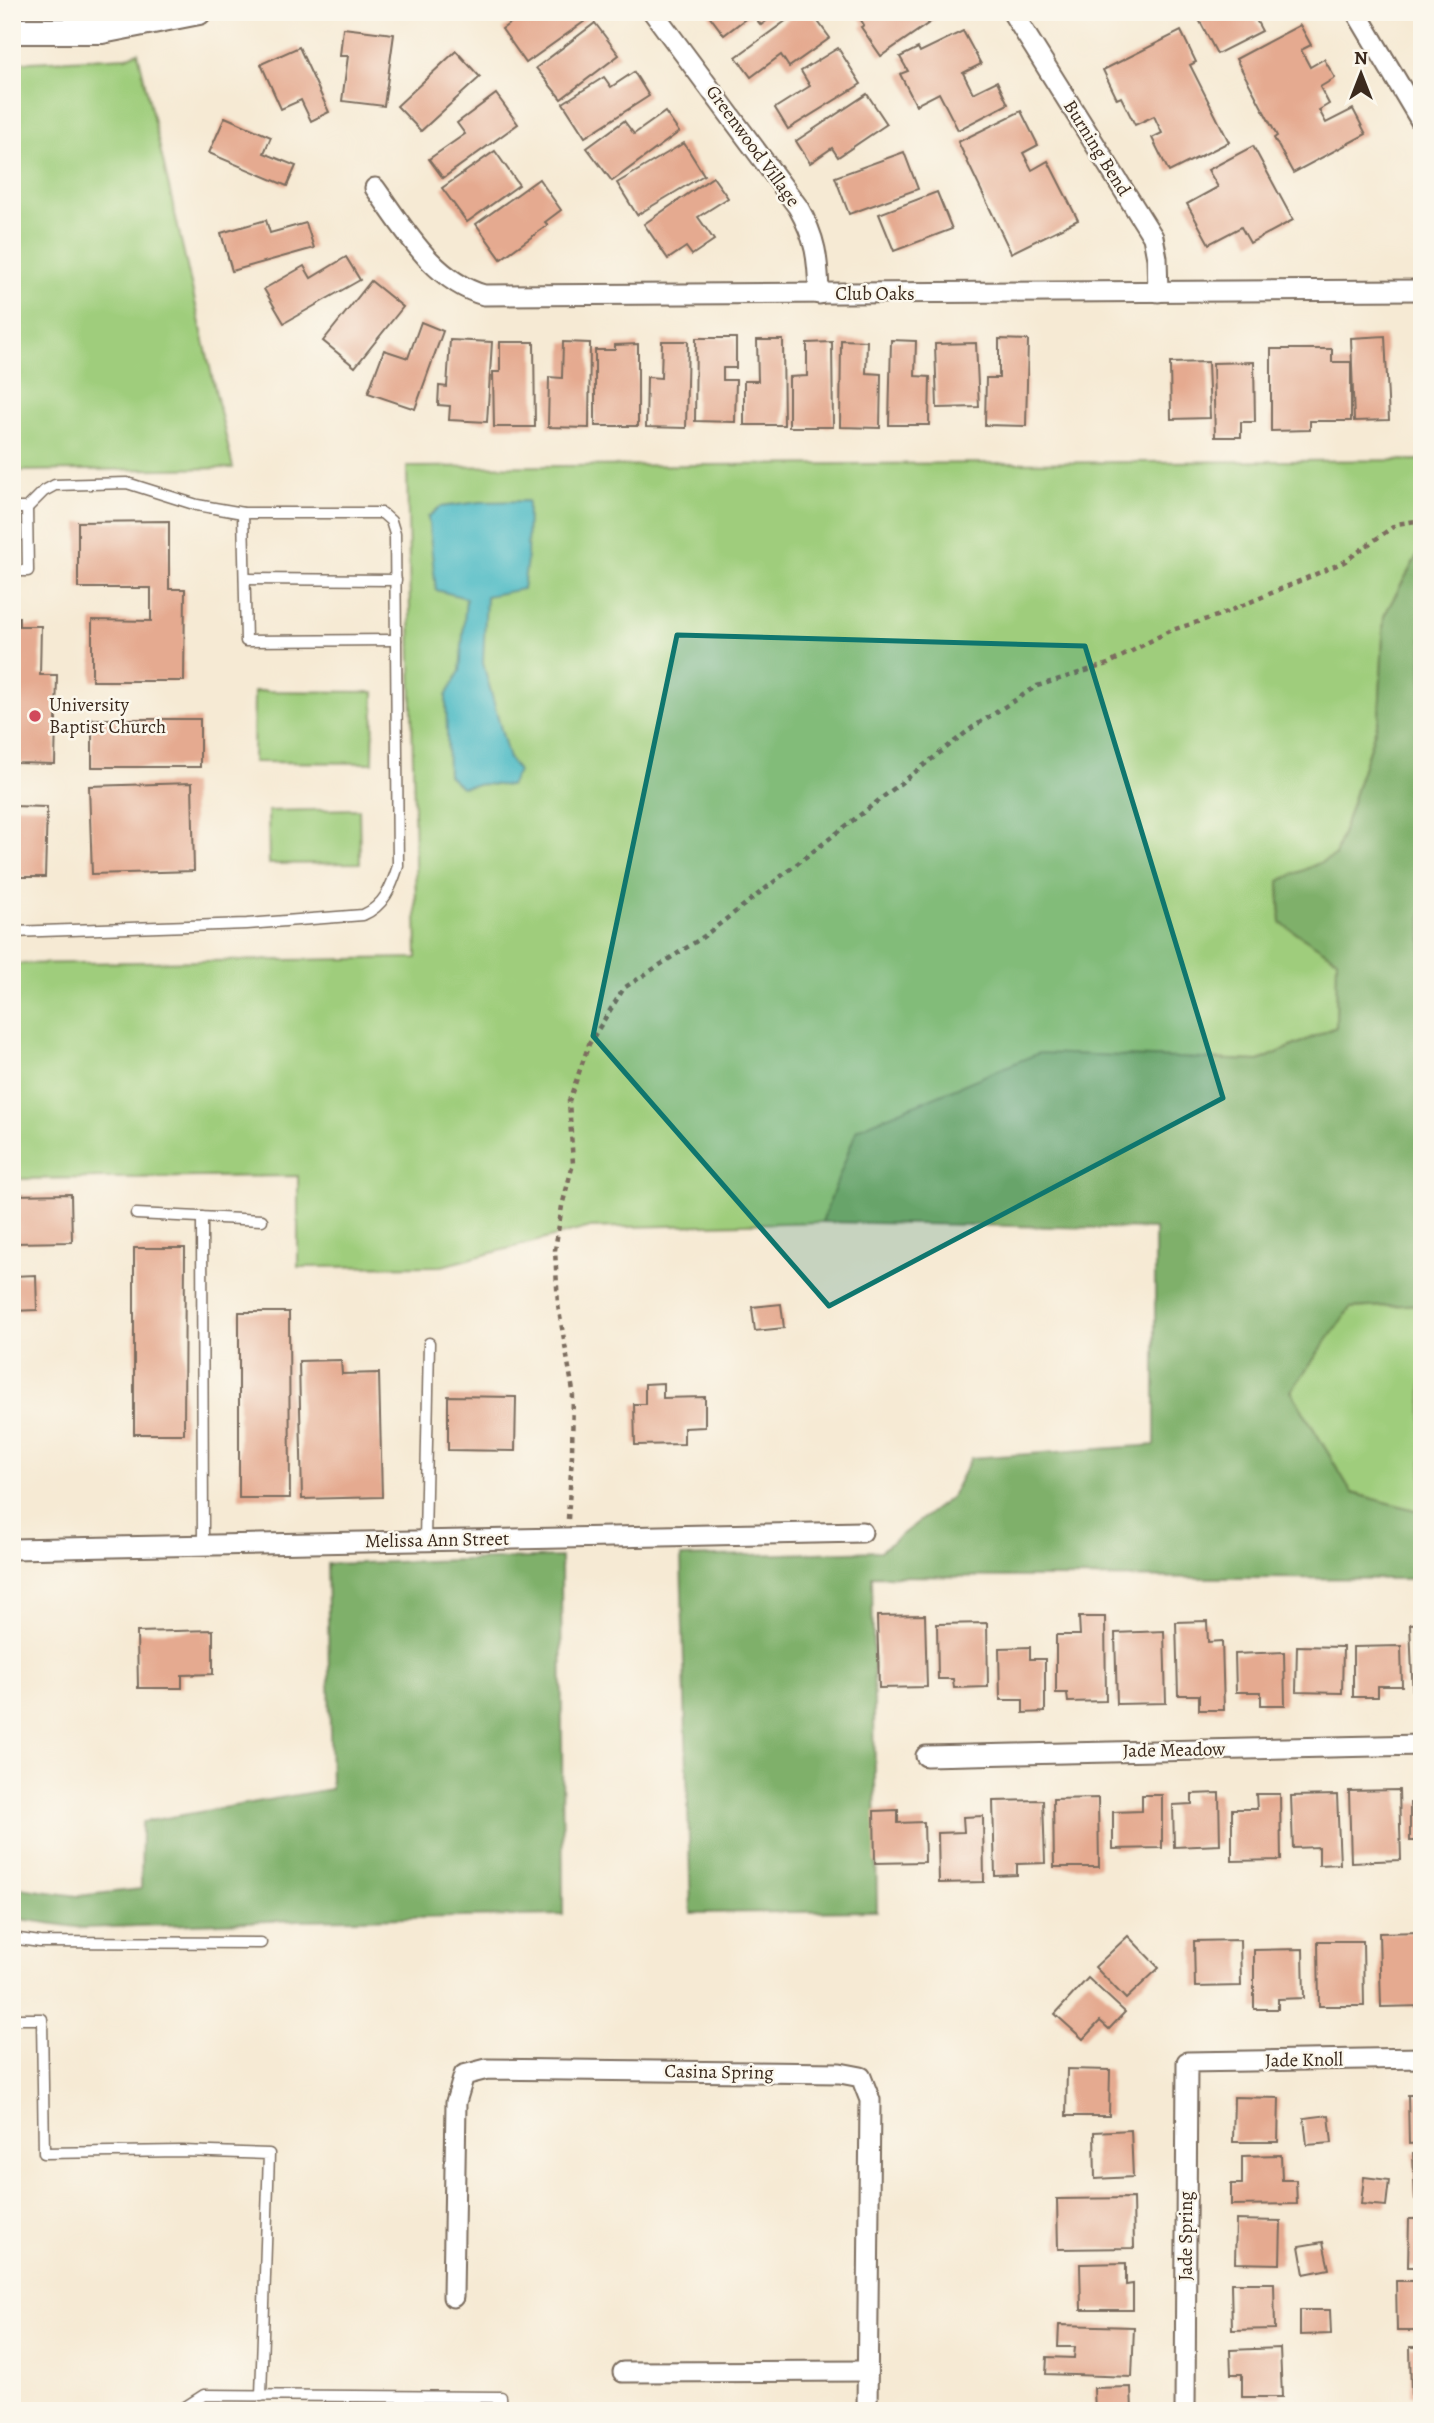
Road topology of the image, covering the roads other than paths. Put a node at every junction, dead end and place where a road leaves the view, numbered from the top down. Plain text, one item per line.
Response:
1 (199, 12) edge
2 (653, 12) edge
3 (1012, 12) edge
4 (1356, 12) edge
5 (12, 31) edge
6 (1422, 123) edge
7 (375, 188) dead end
8 (1422, 290) edge
9 (1158, 292) junction
10 (819, 294) junction
11 (12, 508) edge
12 (27, 508) junction
13 (243, 513) junction
14 (12, 571) edge
15 (245, 579) junction
16 (396, 580) junction
17 (396, 640) junction
18 (12, 932) edge
19 (136, 1214) dead end
20 (202, 1217) junction
21 (262, 1220) dead end
22 (429, 1343) dead end
23 (862, 1532) dead end
24 (425, 1540) junction
25 (203, 1545) junction
26 (12, 1549) edge
27 (1422, 1745) edge
28 (926, 1756) dead end
29 (12, 1938) edge
30 (261, 1943) dead end
31 (12, 2019) edge
32 (1422, 2058) edge
33 (1187, 2062) joint
34 (453, 2297) dead end
35 (867, 2371) junction
36 (623, 2372) dead end
37 (261, 2396) junction
38 (179, 2411) edge
39 (502, 2411) edge
40 (867, 2411) edge
41 (1185, 2411) edge

1 - 5 street
2 - 10 street, Greenwood Village
3 - 9 street, Burning Bend
4 - 6 street
7 - 10 street, Club Oaks
8 - 9 street, Club Oaks
9 - 10 street, Club Oaks
11 - 12 lane
12 - 13 lane
12 - 14 lane
13 - 15 lane
13 - 16 lane
15 - 16 lane
15 - 17 lane
16 - 17 lane
17 - 18 lane
19 - 20 lane
20 - 21 lane
20 - 25 lane
22 - 24 lane
23 - 24 street, Melissa Ann Street
24 - 25 street, Melissa Ann Street
25 - 26 street, Melissa Ann Street
27 - 28 street, Jade Meadow
29 - 30 lane
31 - 37 lane
32 - 33 street, Jade Knoll
33 - 41 street, Jade Spring
34 - 35 street, Casina Spring
35 - 36 street
35 - 40 street, Casina Spring
37 - 38 lane
37 - 39 lane

